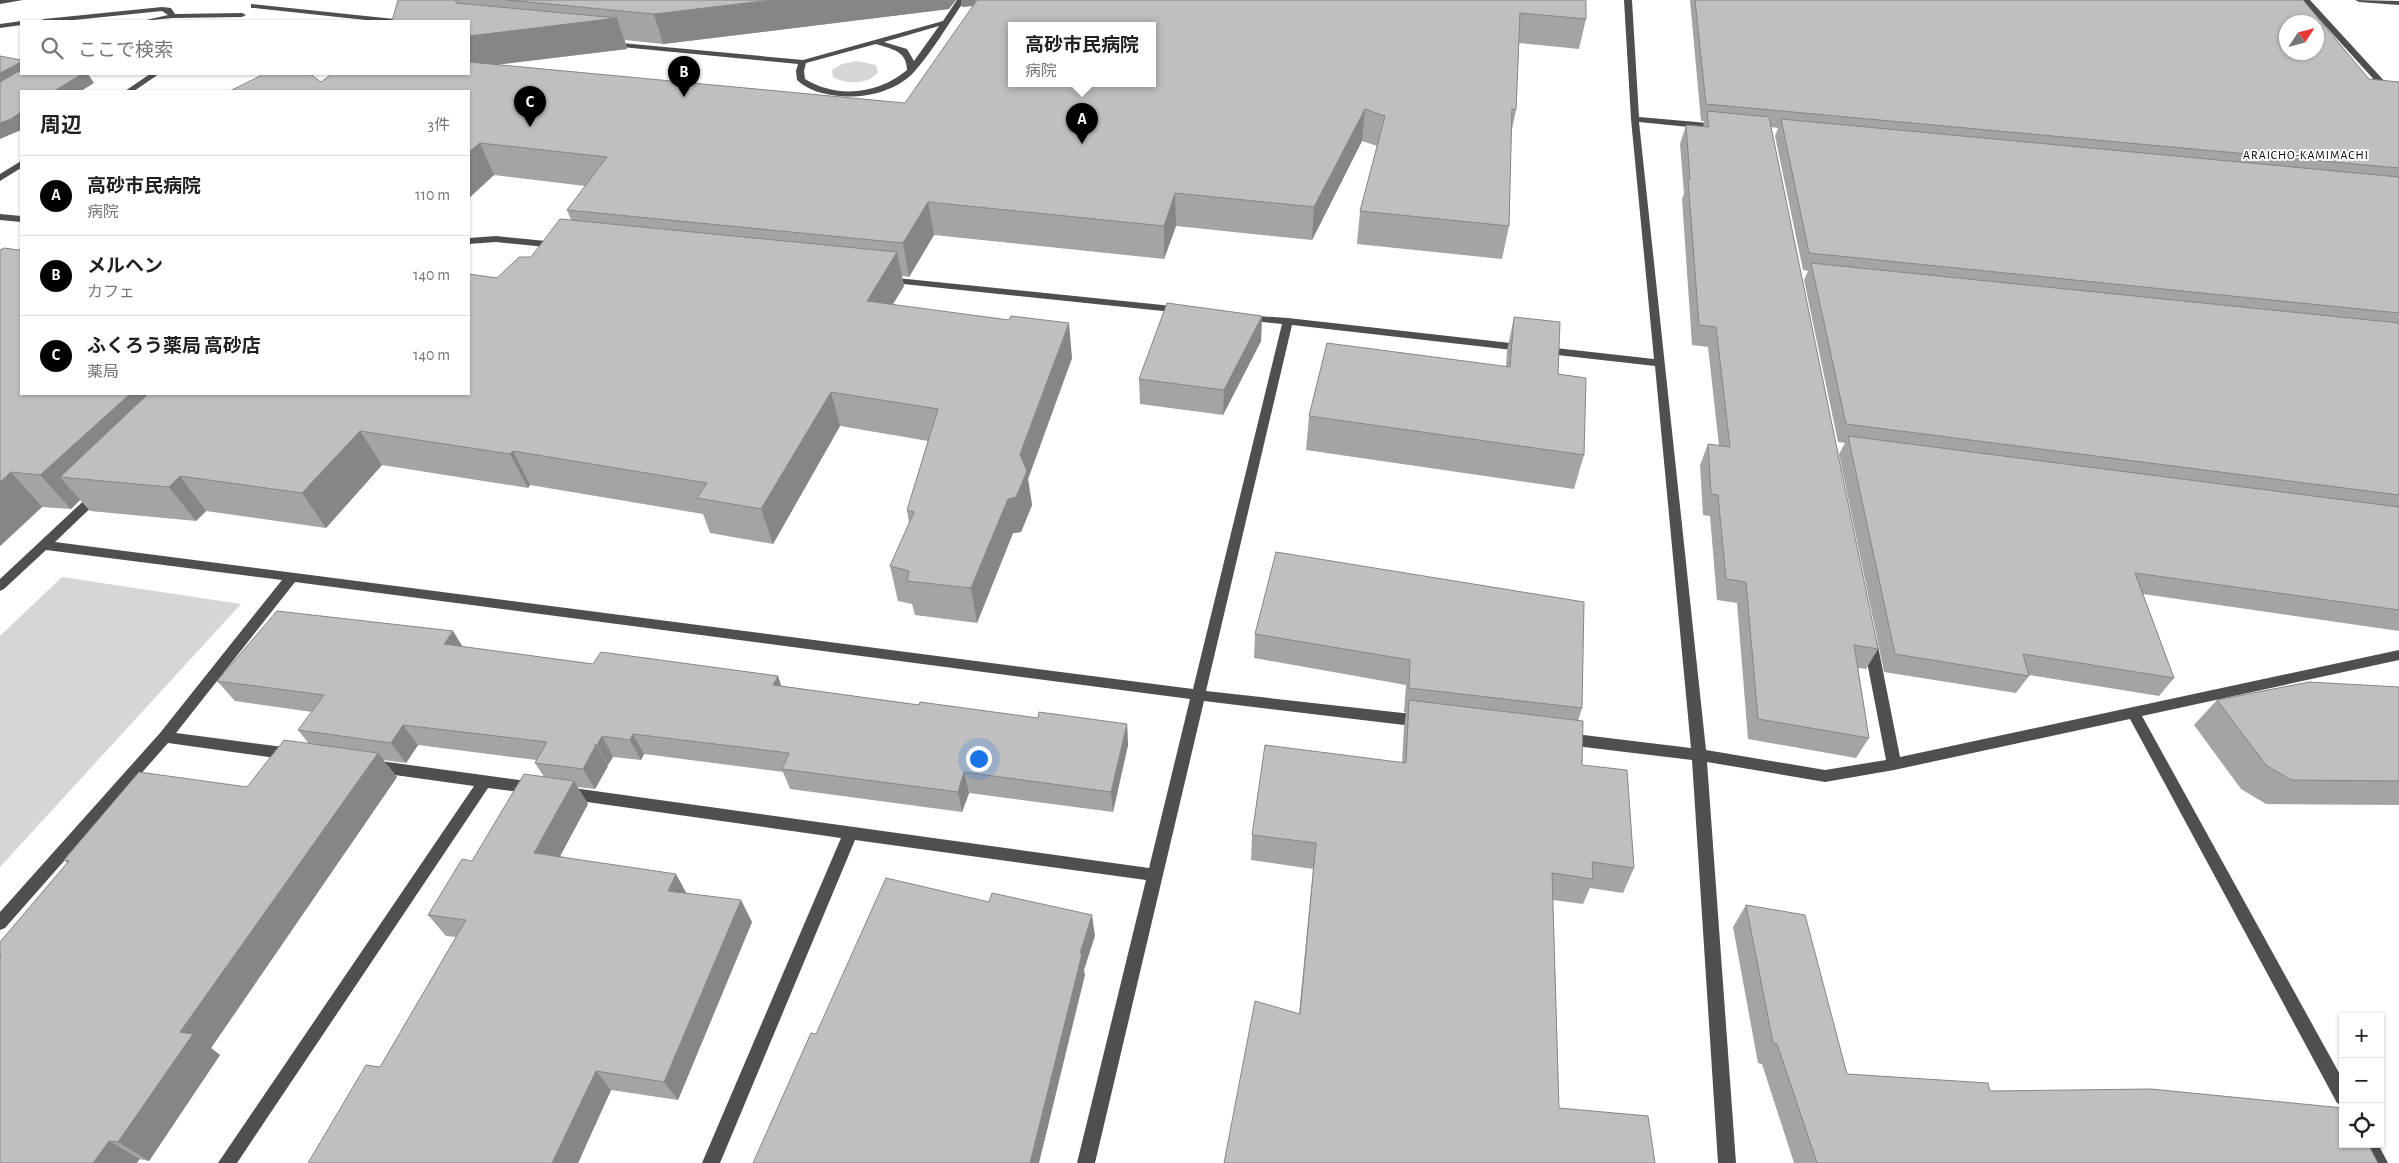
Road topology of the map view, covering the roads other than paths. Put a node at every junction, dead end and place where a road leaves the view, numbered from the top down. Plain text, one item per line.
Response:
1 (19, 0) edge
2 (263, 0) edge
3 (960, 0) edge
4 (1628, 0) edge
5 (2306, 0) edge
6 (2359, 0) edge
7 (0, 2) edge
8 (2399, 3) edge
9 (254, 6) junction
10 (242, 15) junction
11 (173, 16) junction
12 (55, 20) edge
13 (151, 20) edge
14 (234, 20) edge
15 (385, 20) edge
16 (946, 22) junction
17 (20, 24) edge
18 (0, 26) edge
19 (876, 42) junction
20 (606, 43) edge
21 (803, 62) junction
22 (911, 71) junction
23 (153, 75) edge
24 (131, 90) edge
25 (2399, 102) edge
26 (1635, 119) junction
27 (1730, 128) edge
28 (20, 165) edge
29 (0, 178) edge
30 (0, 216) edge
31 (20, 219) edge
32 (470, 241) edge
33 (566, 246) edge
34 (872, 278) edge
35 (1190, 311) edge
36 (1239, 316) edge
37 (1288, 321) junction
38 (1659, 363) junction
39 (109, 483) edge
40 (45, 545) junction
41 (291, 578) junction
42 (0, 586) edge
43 (1867, 629) edge
44 (2399, 655) edge
45 (1198, 695) junction
46 (2132, 712) junction
47 (1434, 723) edge
48 (165, 737) junction
49 (1552, 737) edge
50 (1699, 755) junction
51 (301, 756) edge
52 (359, 764) edge
53 (1894, 764) junction
54 (485, 781) junction
55 (851, 832) junction
56 (1155, 875) junction
57 (0, 924) edge
58 (2339, 1090) edge
59 (2370, 1148) edge
60 (227, 1163) edge
61 (711, 1163) edge
62 (1086, 1163) edge
63 (1726, 1163) edge
64 (2379, 1163) edge

1 - 7 street
2 - 9 street
3 - 16 street
4 - 26 street
5 - 25 street
6 - 8 street
9 - 10 street
9 - 15 street
10 - 11 street
10 - 14 street
11 - 12 street
11 - 13 street
16 - 19 street
16 - 22 street
17 - 18 street
19 - 21 street
19 - 22 street
20 - 21 street
21 - 22 street
23 - 24 street
26 - 27 street
26 - 38 street
28 - 29 street
30 - 31 street
32 - 33 street
34 - 35 street
36 - 37 street
37 - 38 street
37 - 45 street
38 - 50 street
39 - 40 street
40 - 41 street
40 - 42 street
41 - 45 street
41 - 48 street
43 - 53 street
44 - 46 street
45 - 47 street
45 - 56 street
46 - 53 street
46 - 58 street
48 - 51 street
48 - 57 street
49 - 50 street
50 - 53 street
50 - 63 street
52 - 54 street
54 - 55 street
54 - 60 street
55 - 56 street
55 - 61 street
56 - 62 street
59 - 64 street

